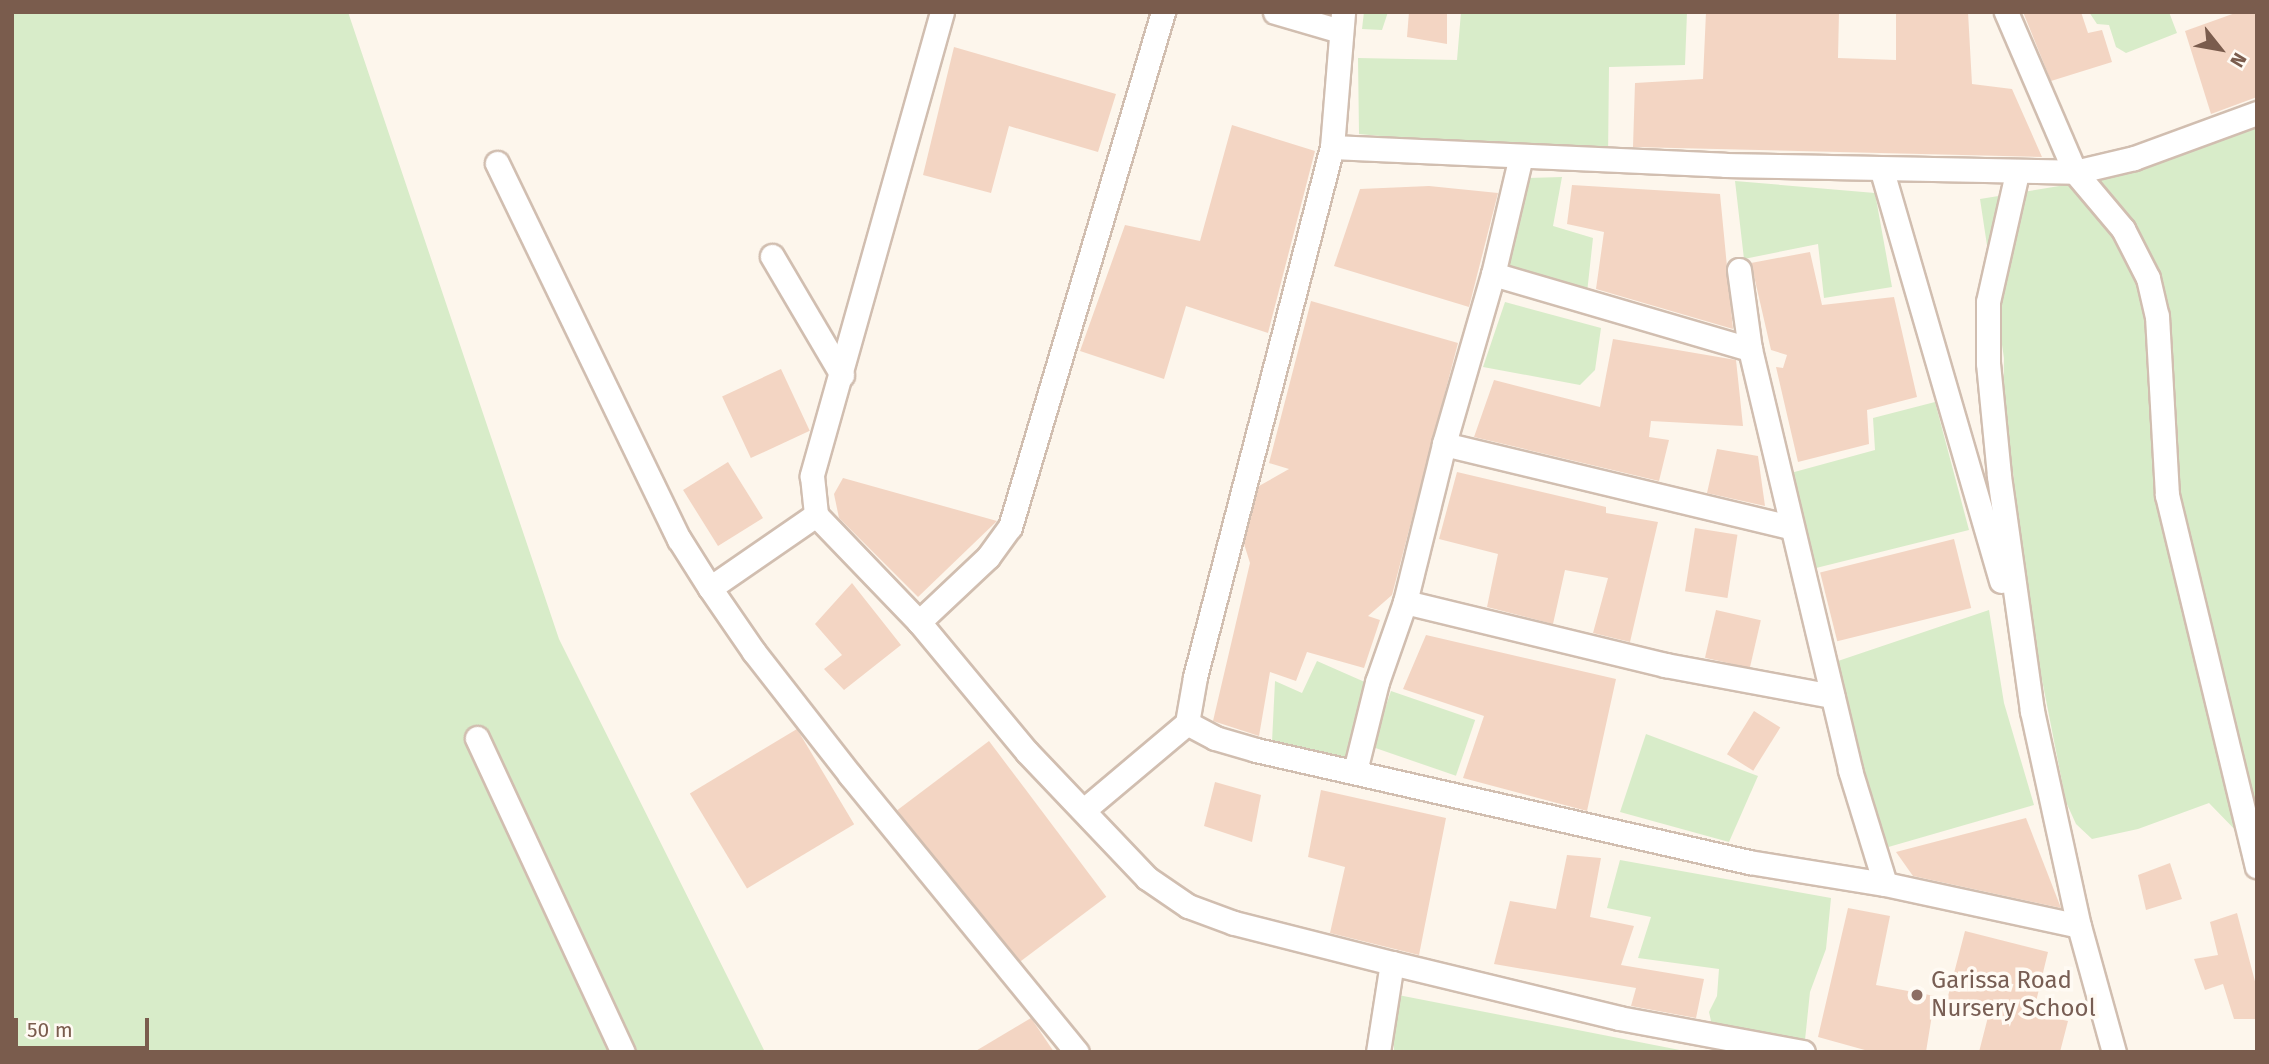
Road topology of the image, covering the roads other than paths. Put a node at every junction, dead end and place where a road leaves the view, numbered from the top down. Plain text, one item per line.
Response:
1 (942, 12) edge
2 (1163, 12) edge
3 (1275, 12) edge
4 (2006, 12) edge
5 (1342, 22) edge
6 (2257, 113) edge
7 (1332, 147) junction
8 (1521, 156) junction
9 (497, 163) dead end
10 (1882, 171) junction
11 (2075, 172) junction
12 (2017, 173) junction
13 (772, 256) dead end
14 (1739, 270) dead end
15 (1493, 274) junction
16 (1750, 349) junction
17 (842, 375) junction
18 (1444, 444) junction
19 (816, 515) junction
20 (1791, 527) junction
21 (710, 588) junction
22 (1405, 602) junction
23 (919, 622) junction
24 (2021, 651) junction
25 (1832, 696) junction
26 (1187, 723) junction
27 (477, 738) dead end
28 (1355, 771) junction
29 (1085, 809) junction
30 (2257, 866) edge
31 (1885, 884) junction
32 (2080, 926) junction
33 (1392, 963) junction
34 (623, 1052) edge
35 (1077, 1052) edge
36 (1378, 1052) edge
37 (1803, 1052) edge
38 (2114, 1052) edge

1 - 17 street
2 - 23 street
3 - 5 street
4 - 11 street
5 - 7 street
6 - 11 street
7 - 8 street
7 - 26 street
8 - 10 street
8 - 15 street
9 - 21 street
10 - 12 street
10 - 24 street
11 - 12 street
11 - 30 street
12 - 24 street
13 - 17 street
14 - 16 street
15 - 16 street
15 - 18 street
16 - 20 street
17 - 19 street
18 - 20 street
18 - 22 street
19 - 21 street
19 - 23 street
20 - 25 street
21 - 35 street
22 - 25 street
22 - 28 street
23 - 29 street
24 - 32 street
25 - 31 street
26 - 28 street
26 - 29 street
27 - 34 street
28 - 31 street
29 - 33 street
31 - 32 street
32 - 38 street
33 - 36 street
33 - 37 street

